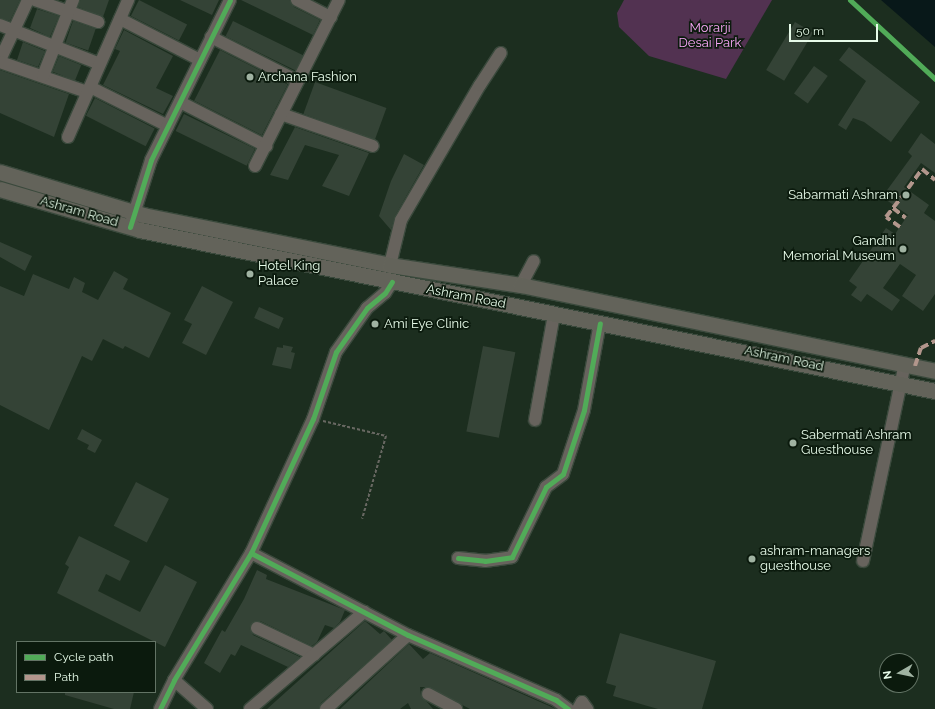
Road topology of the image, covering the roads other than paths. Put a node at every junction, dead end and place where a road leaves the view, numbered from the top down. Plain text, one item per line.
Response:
1 (28, 0) edge
2 (35, 0) edge
3 (73, 0) edge
4 (128, 0) edge
5 (230, 0) edge
6 (297, 0) edge
7 (339, 0) edge
8 (69, 12) junction
9 (331, 17) junction
10 (120, 19) junction
11 (98, 22) dead end
12 (0, 26) edge
13 (14, 31) junction
14 (211, 37) junction
15 (55, 46) junction
16 (501, 53) dead end
17 (200, 60) junction
18 (0, 61) edge
19 (100, 64) junction
20 (43, 76) junction
21 (298, 81) junction
22 (89, 89) junction
23 (180, 102) junction
24 (281, 114) junction
25 (168, 126) junction
26 (68, 137) dead end
27 (266, 146) junction
28 (373, 146) dead end
29 (255, 166) dead end
30 (0, 172) edge
31 (0, 189) edge
32 (135, 212) junction
33 (130, 227) junction
34 (534, 261) dead end
35 (390, 265) junction
36 (392, 282) junction
37 (521, 285) junction
38 (554, 314) junction
39 (600, 323) junction
40 (905, 364) junction
41 (935, 371) edge
42 (901, 384) junction
43 (935, 391) edge
44 (535, 420) dead end
45 (251, 553) junction
46 (458, 558) dead end
47 (863, 561) dead end
48 (364, 612) junction
49 (257, 628) dead end
50 (408, 635) junction
51 (314, 655) junction
52 (174, 680) junction
53 (428, 694) dead end
54 (160, 709) edge
55 (207, 709) edge
56 (250, 709) edge
57 (326, 709) edge
58 (456, 709) edge
59 (568, 709) edge
60 (578, 709) edge
61 (587, 709) edge

1 - 13 street
2 - 8 street
3 - 8 street
4 - 10 street
5 - 14 street
6 - 9 street
7 - 9 street
8 - 11 street
8 - 15 street
9 - 21 street
10 - 17 street
10 - 19 street
12 - 13 street
13 - 15 street
13 - 18 street
14 - 17 street
14 - 21 street
15 - 19 street
15 - 20 street
16 - 35 street
17 - 23 street
18 - 20 street
19 - 22 street
20 - 22 street
21 - 24 street
22 - 25 street
22 - 26 street
23 - 25 street
23 - 27 street
24 - 27 street
24 - 28 street
25 - 32 street
27 - 29 street
30 - 32 main road, Ashram Road
31 - 33 main road, Ashram Road
32 - 33 street
32 - 35 main road, Ashram Road
33 - 36 main road, Ashram Road
34 - 37 street
35 - 37 main road, Ashram Road
36 - 38 main road, Ashram Road
36 - 45 street
37 - 40 main road, Ashram Road
38 - 39 main road, Ashram Road
38 - 44 street
39 - 42 main road, Ashram Road
39 - 46 street
40 - 41 main road, Ashram Road
40 - 42 street
42 - 43 main road, Ashram Road
42 - 47 street
45 - 48 street
45 - 52 street
48 - 50 street
48 - 51 street
49 - 51 street
50 - 57 street
50 - 59 street
51 - 56 street
52 - 54 street
52 - 55 street
53 - 58 street
60 - 61 street

